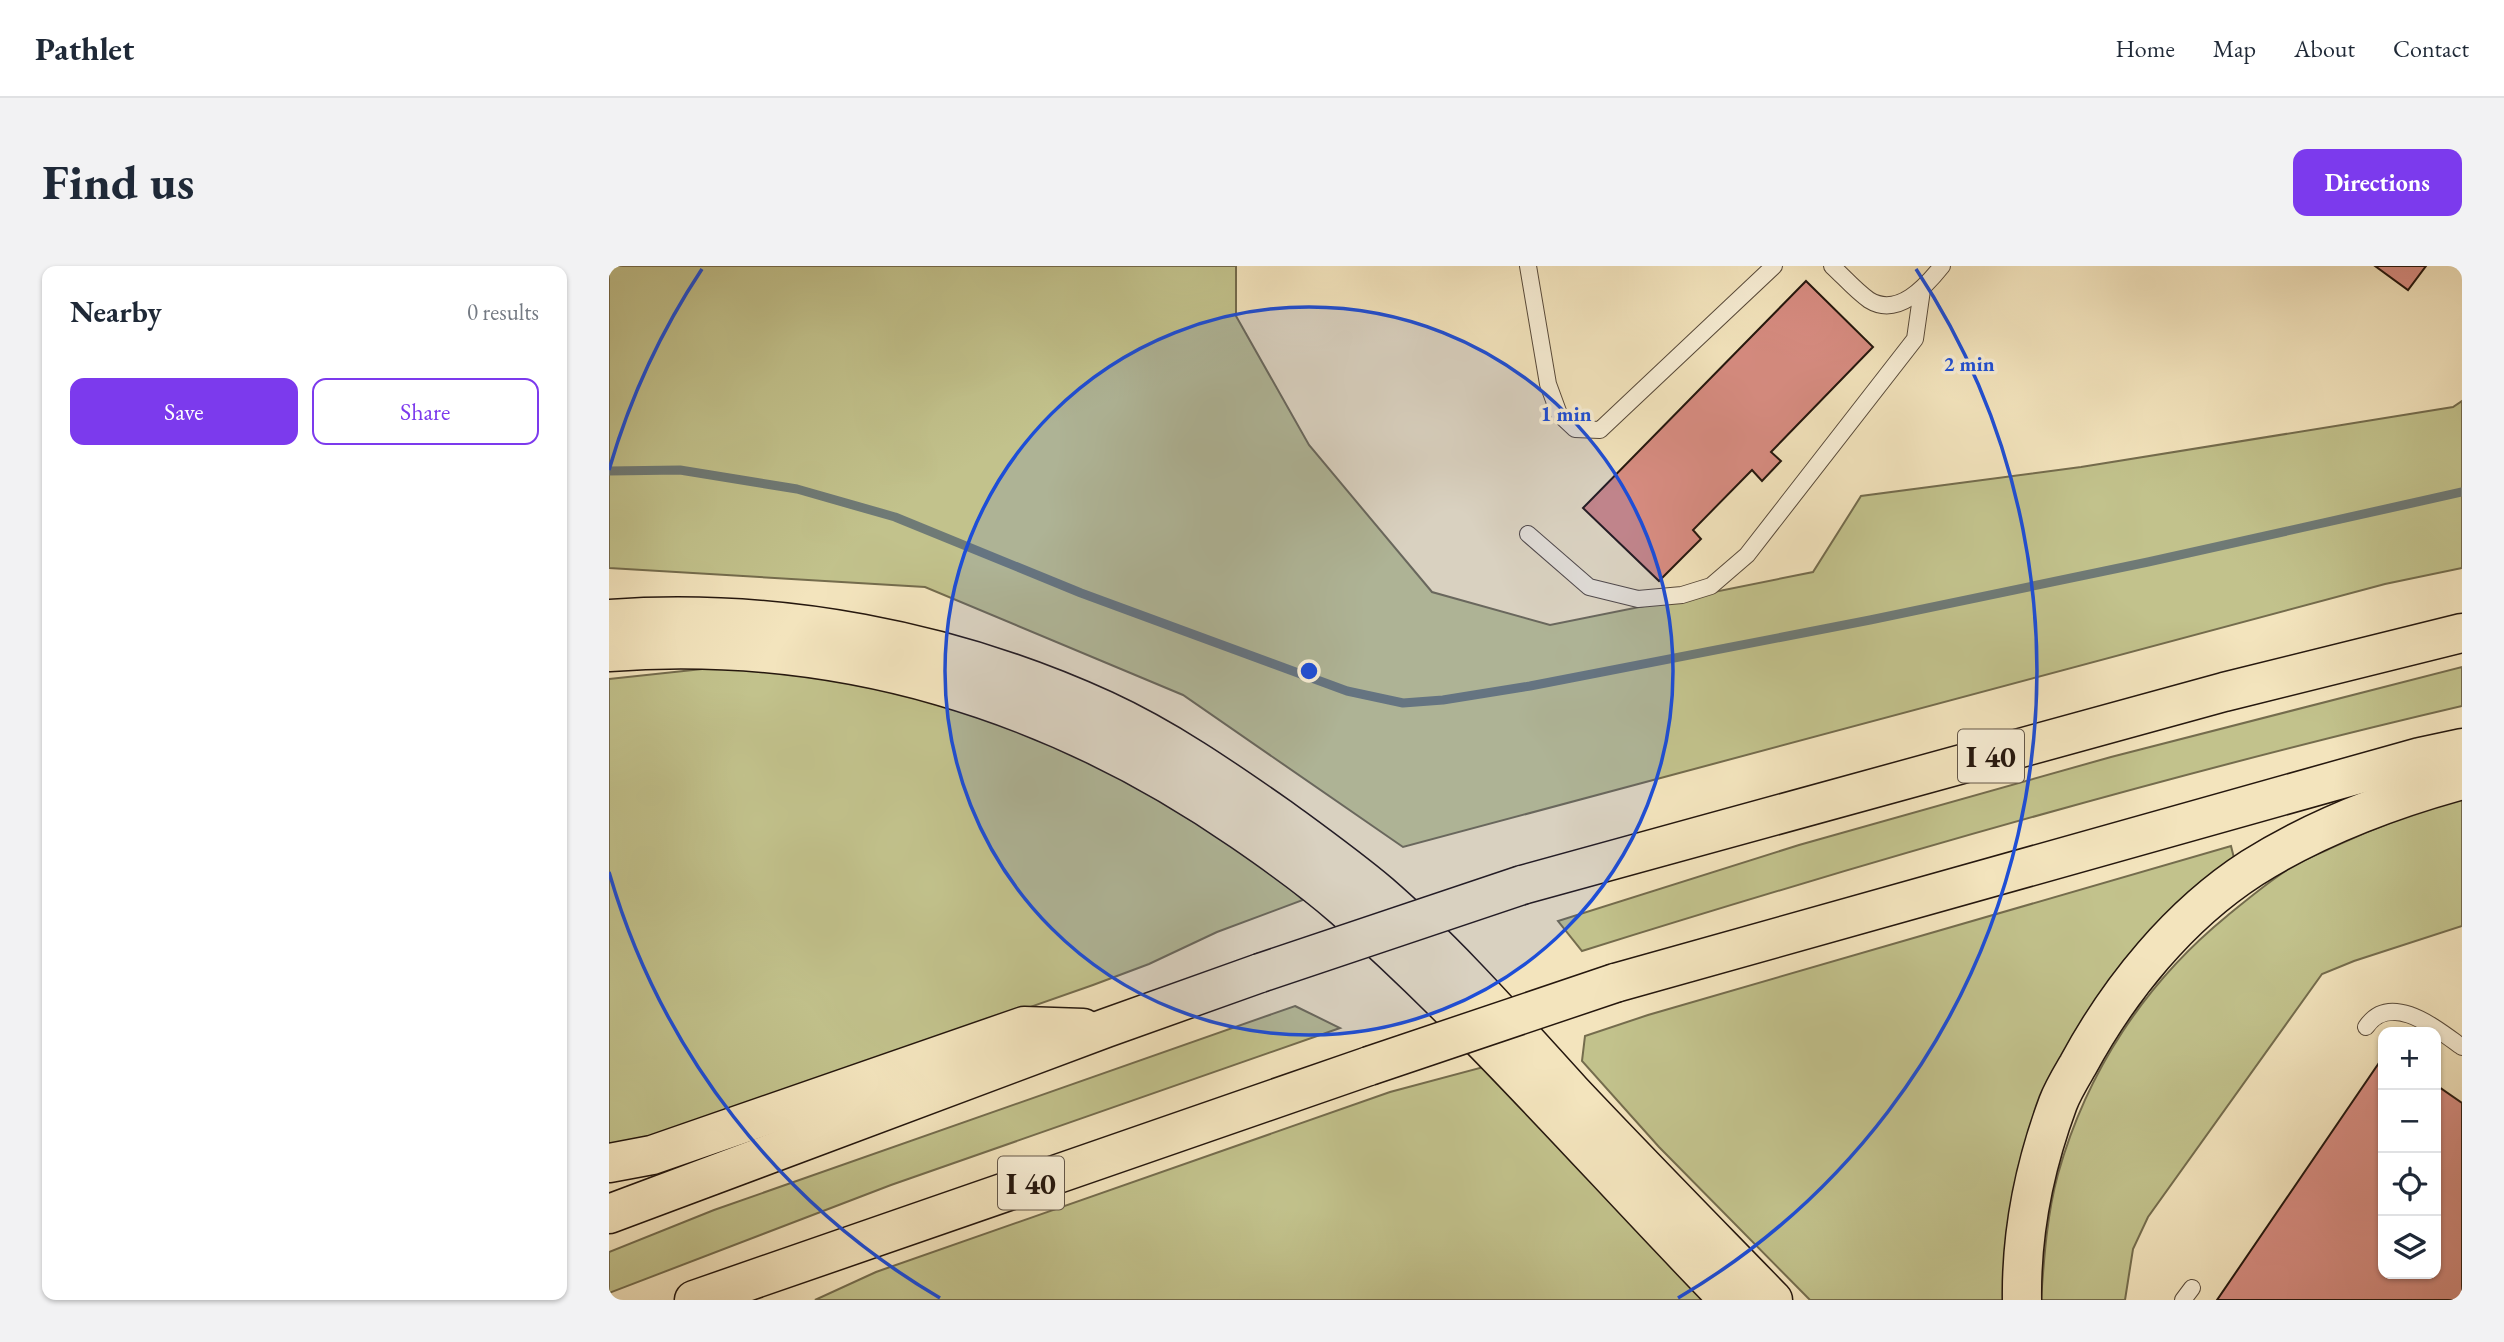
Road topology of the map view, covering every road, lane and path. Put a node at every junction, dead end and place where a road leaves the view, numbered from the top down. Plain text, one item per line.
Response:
1 (1528, 266) edge
2 (1774, 266) edge
3 (1832, 266) edge
4 (1942, 266) edge
5 (1922, 290) junction
6 (1528, 534) dead end
7 (609, 619) edge
8 (2462, 633) edge
9 (609, 652) edge
10 (2462, 748) edge
11 (2462, 780) edge
12 (2367, 1027) dead end
13 (1106, 1028) junction
14 (2462, 1047) edge
15 (609, 1163) edge
16 (609, 1214) edge
17 (694, 1300) edge
18 (1728, 1300) edge
19 (1773, 1300) edge
20 (2022, 1300) edge

1 - 2 lane
3 - 5 lane
4 - 5 lane
5 - 6 lane
7 - 19 highway
8 - 13 highway, I 40, bridge
9 - 18 highway
10 - 17 highway, I 40, bridge
11 - 20 highway
12 - 14 lane
13 - 15 highway
13 - 16 highway, I 40

